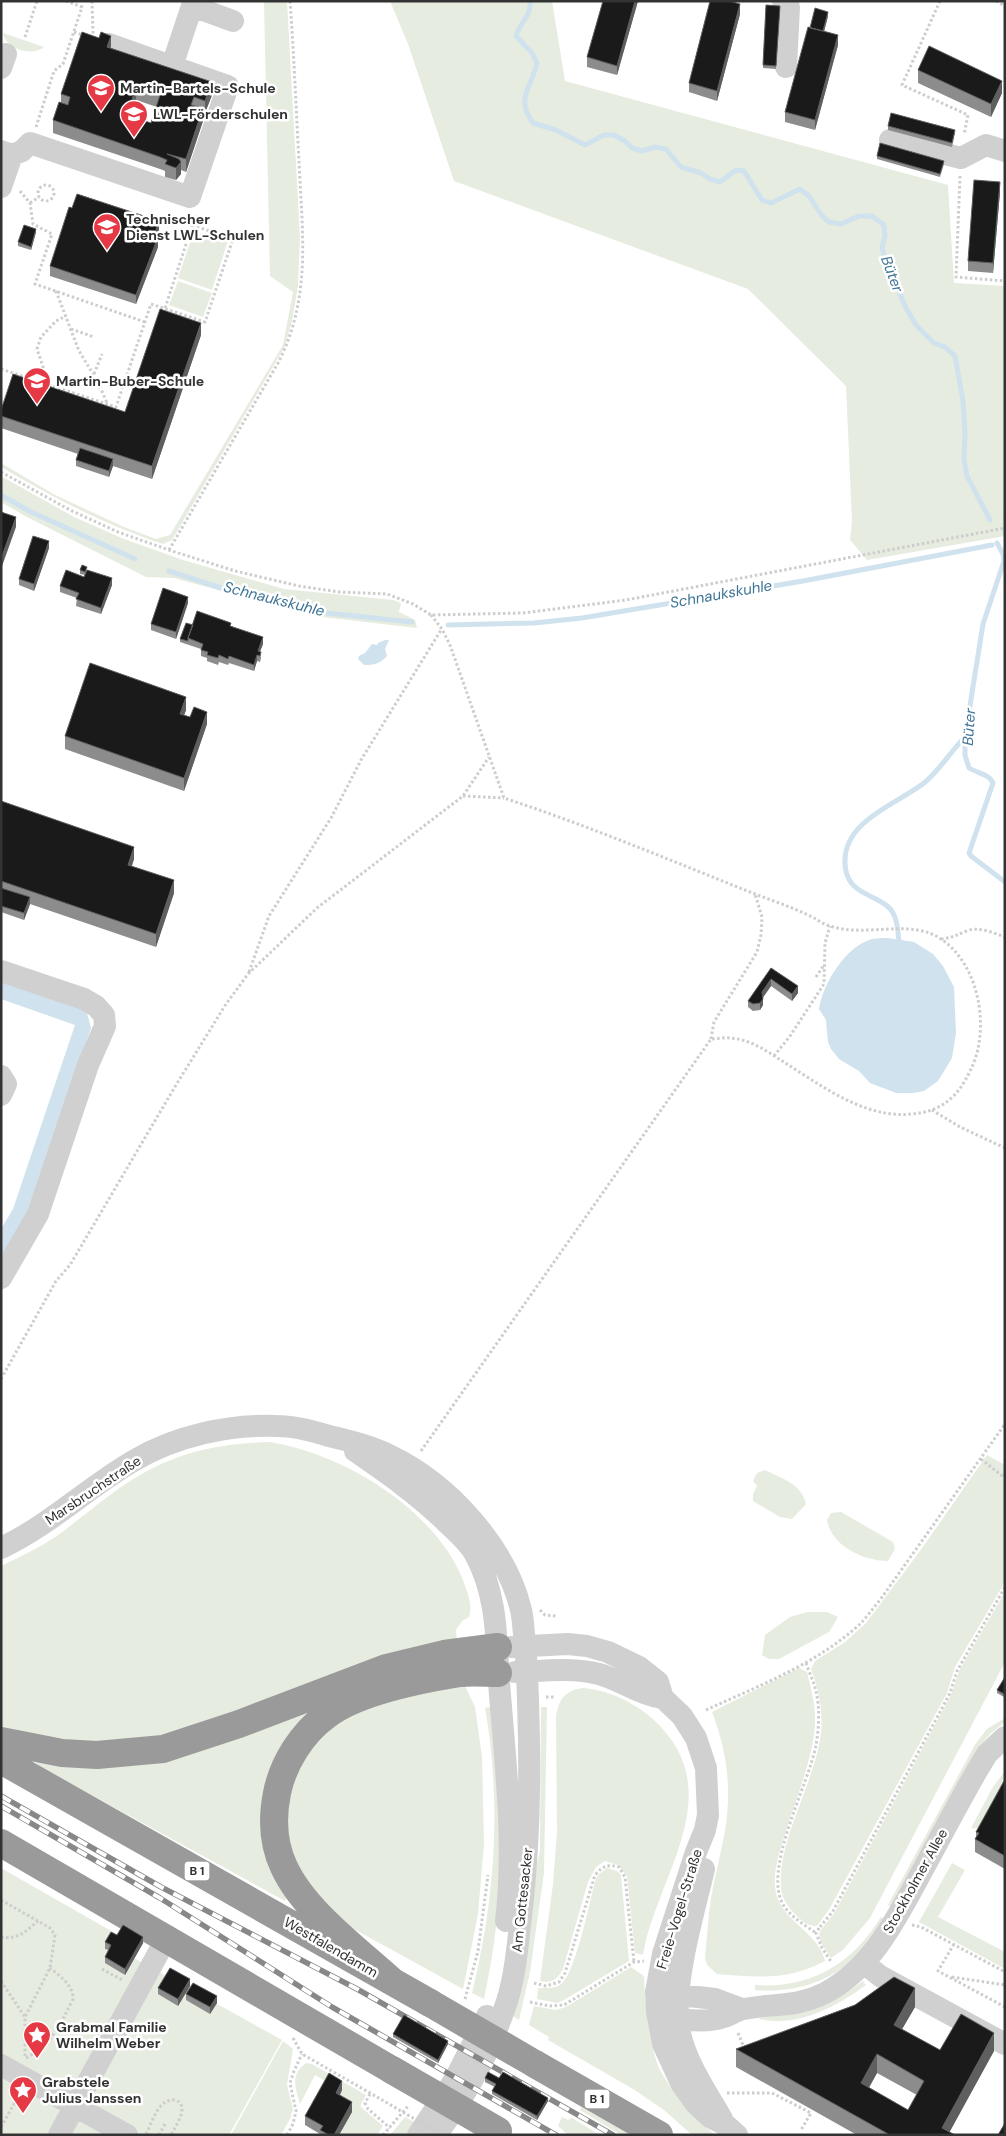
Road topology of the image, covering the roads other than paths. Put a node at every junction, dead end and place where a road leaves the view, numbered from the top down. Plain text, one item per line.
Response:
1 (783, 1) edge
2 (233, 21) dead end
3 (101, 42) edge
4 (172, 66) junction
5 (786, 67) dead end
6 (890, 140) dead end
7 (1005, 151) edge
8 (10, 162) edge
9 (1, 971) edge
10 (1, 1076) edge
11 (1, 1095) edge
12 (1, 1278) edge
13 (336, 1437) junction
14 (1, 1548) edge
15 (526, 1646) junction
16 (498, 1660) junction
17 (528, 1671) junction
18 (663, 1698) junction
19 (1005, 1737) edge
20 (1, 1741) edge
21 (1, 1760) edge
22 (1, 1843) edge
23 (166, 1939) junction
24 (864, 1963) junction
25 (393, 1982) junction
26 (664, 2000) junction
27 (742, 2009) junction
28 (678, 2020) junction
29 (1005, 2044) edge
30 (18, 2069) edge
31 (75, 2106) junction
32 (732, 2130) edge
33 (501, 2133) edge
34 (59, 2135) edge
35 (127, 2135) edge
36 (418, 2135) edge
37 (436, 2135) edge
38 (659, 2135) edge

1 - 5 street
2 - 4 street
3 - 4 street
4 - 8 street
6 - 7 street
9 - 12 street
10 - 11 street
13 - 14 street, Marsbruchstraße
13 - 15 street, Marsbruchstraße
13 - 16 street, Marsbruchstraße
15 - 16 street
15 - 17 street, Am Gottesacker
15 - 18 street
16 - 17 street
16 - 20 highway
16 - 25 highway
16 - 36 street, Am Gottesacker
17 - 18 street
17 - 37 street, Am Gottesacker
18 - 26 street
19 - 24 street, Stockholmer Allee
21 - 25 highway, Westfalendamm / B 1
22 - 23 highway
23 - 31 street
23 - 33 highway, bridge
24 - 27 street, Stockholmer Allee
24 - 29 street
25 - 38 highway, Westfalendamm / B 1, bridge
26 - 27 street, Stockholmer Allee
26 - 28 street
26 - 32 street
27 - 28 street, Stockholmer Allee
28 - 32 street
30 - 31 street
31 - 34 street
31 - 35 street

